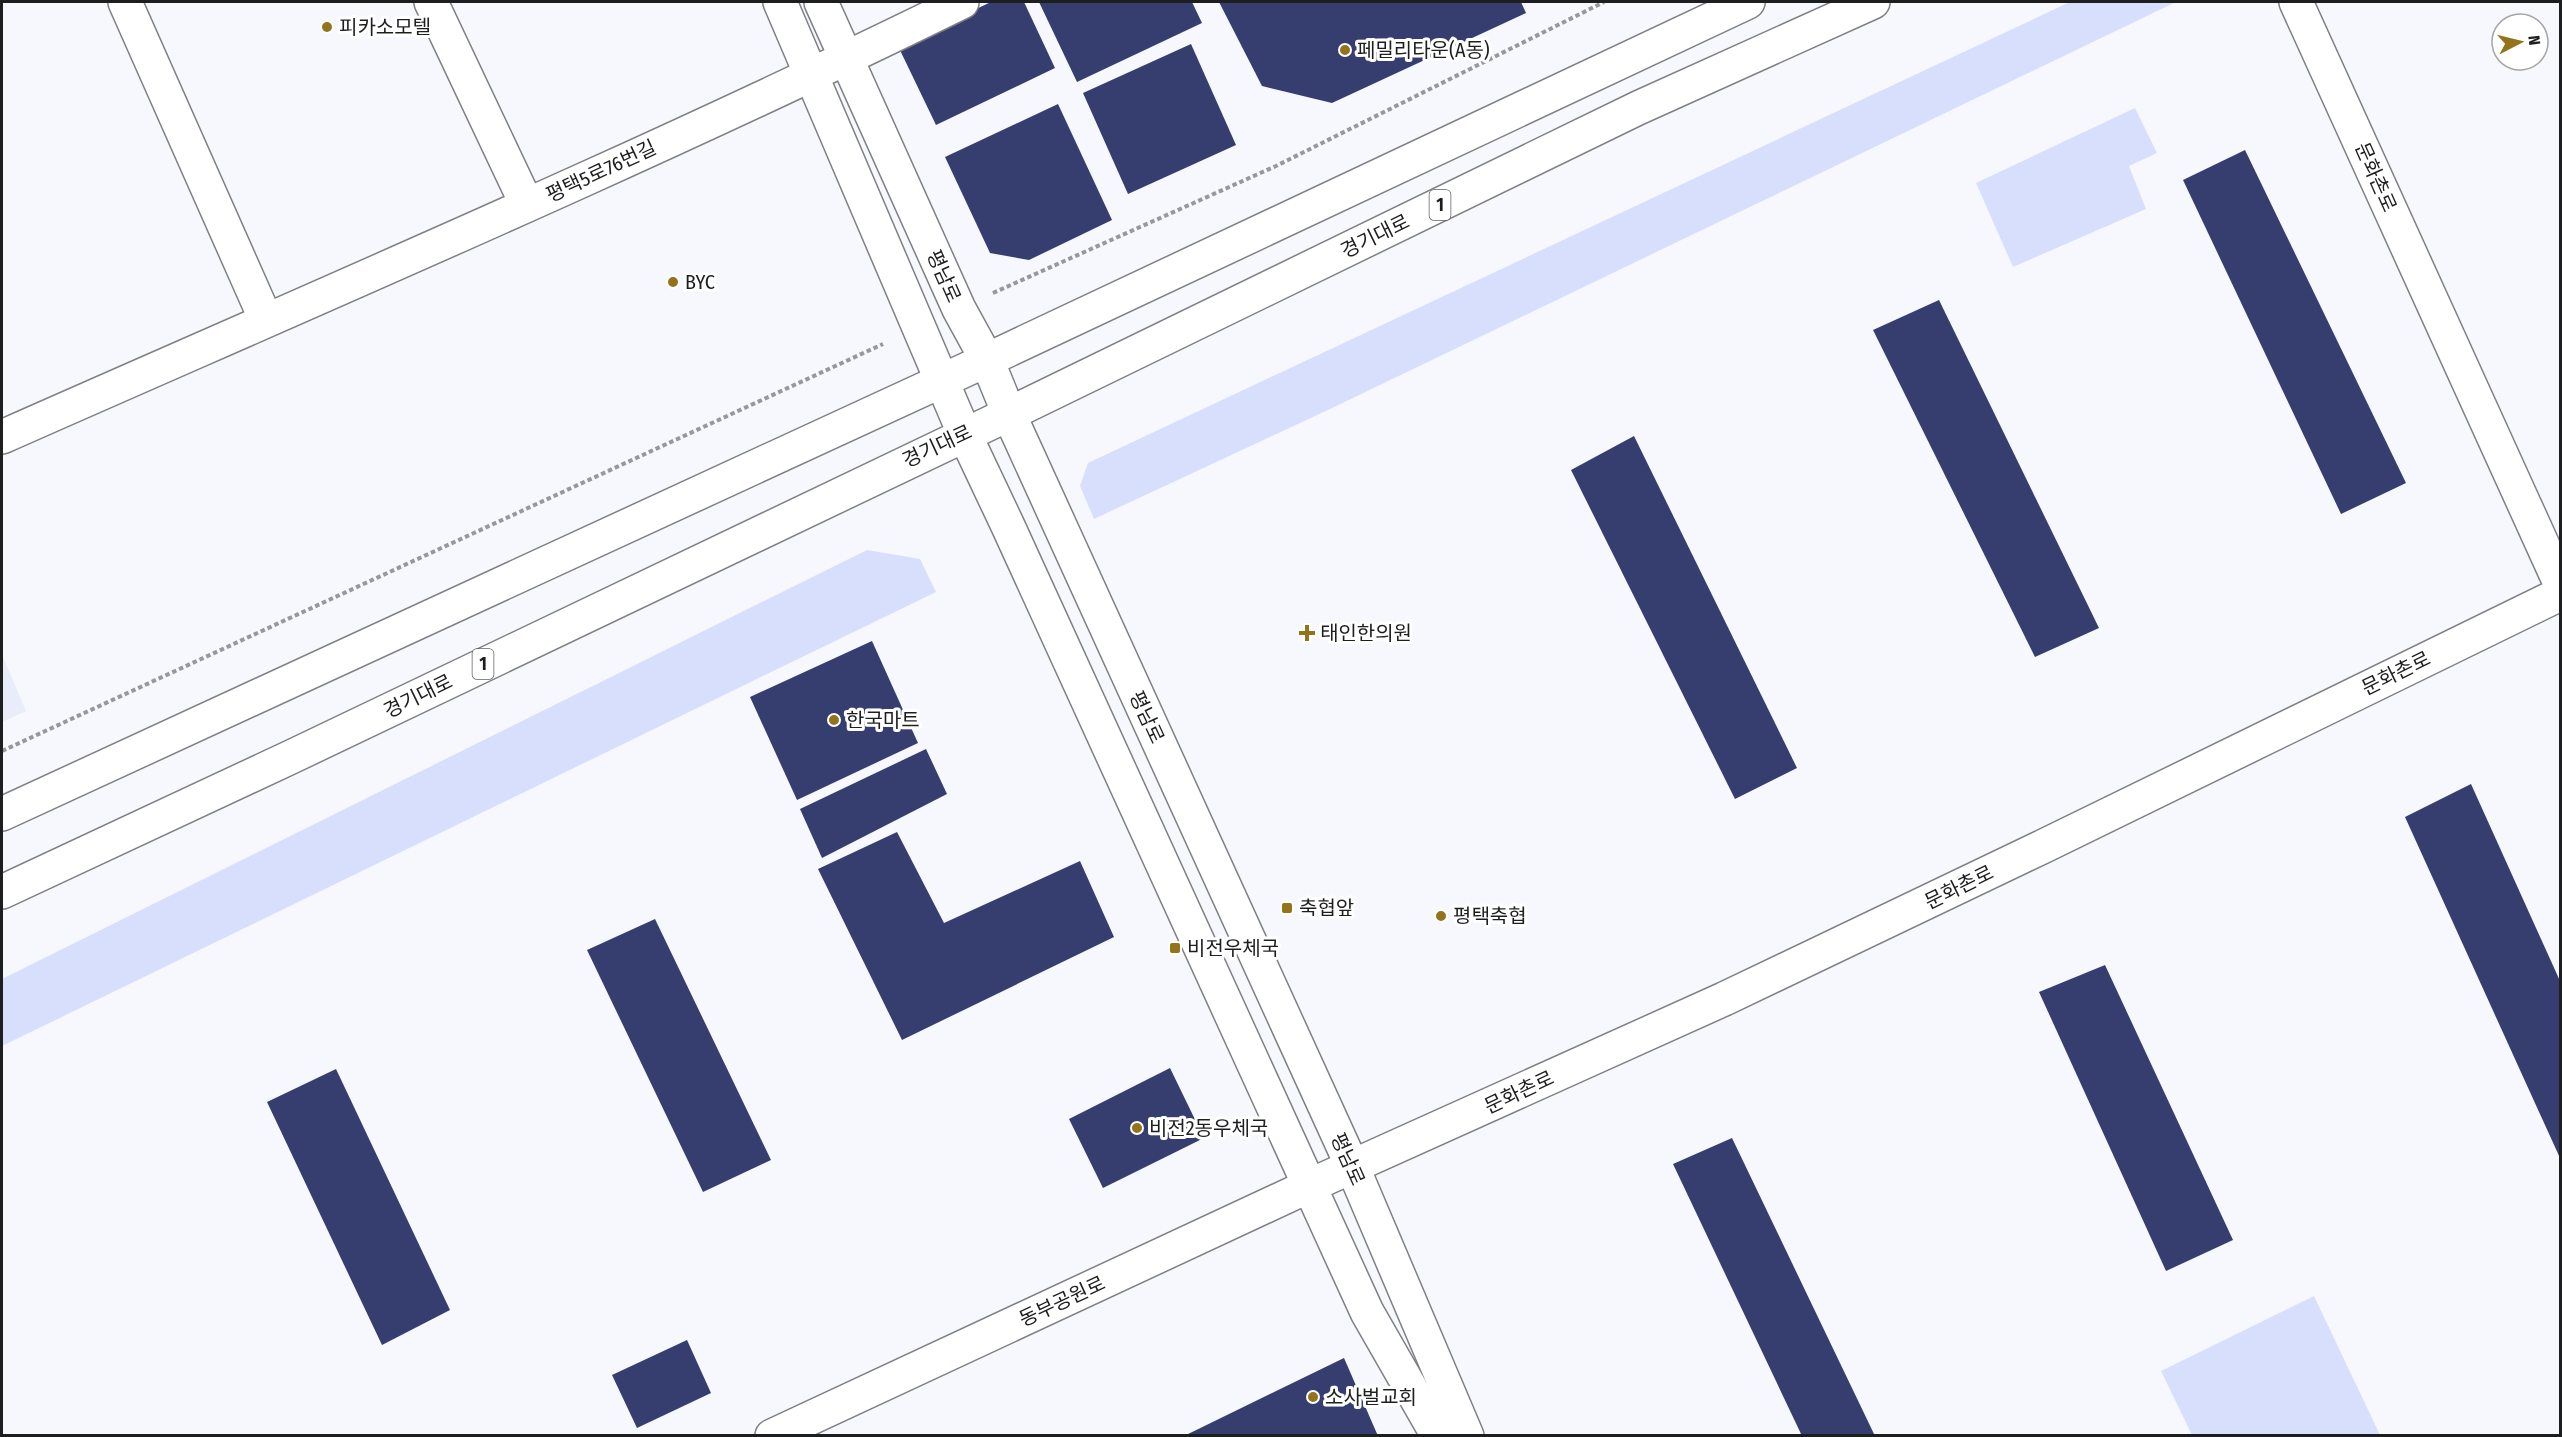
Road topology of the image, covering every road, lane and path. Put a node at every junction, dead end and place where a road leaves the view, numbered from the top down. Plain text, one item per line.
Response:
1 (125, 2) edge
2 (431, 2) edge
3 (780, 2) edge
4 (821, 2) edge
5 (962, 2) edge
6 (1604, 2) edge
7 (1748, 2) edge
8 (1873, 2) edge
9 (2296, 2) edge
10 (847, 58) junction
11 (813, 74) junction
12 (527, 205) junction
13 (959, 309) junction
14 (266, 320) junction
15 (885, 343) dead end
16 (987, 360) junction
17 (943, 380) junction
18 (1009, 414) junction
19 (964, 433) junction
20 (2, 437) edge
21 (2560, 583) edge
22 (2560, 594) edge
23 (2, 750) edge
24 (2, 814) edge
25 (2, 892) edge
26 (1353, 1168) junction
27 (1311, 1185) junction
28 (772, 1436) edge
29 (1438, 1436) edge
30 (1467, 1436) edge

1 - 14 street
2 - 12 street, 평택5로76번길
3 - 11 street
4 - 10 street, 평남로
5 - 10 street, 평택5로76번길
6 - 13 path
7 - 16 street
8 - 18 street, 경기대로 / 1
9 - 21 street, 문화촌로
10 - 11 street, 평택5로76번길
10 - 13 street, 평남로
11 - 12 street, 평택5로76번길
11 - 17 street
12 - 14 street
13 - 16 street, 평남로
14 - 20 street
15 - 23 path
16 - 17 street
16 - 18 street, 평남로
17 - 19 street
17 - 24 street
18 - 19 street, 경기대로 / 1
18 - 26 street, 평남로
19 - 25 street, 경기대로 / 1
19 - 27 street
22 - 26 street, 문화촌로
26 - 27 street, 동부공원로
26 - 30 street, 평남로
27 - 28 street, 동부공원로
27 - 29 street

